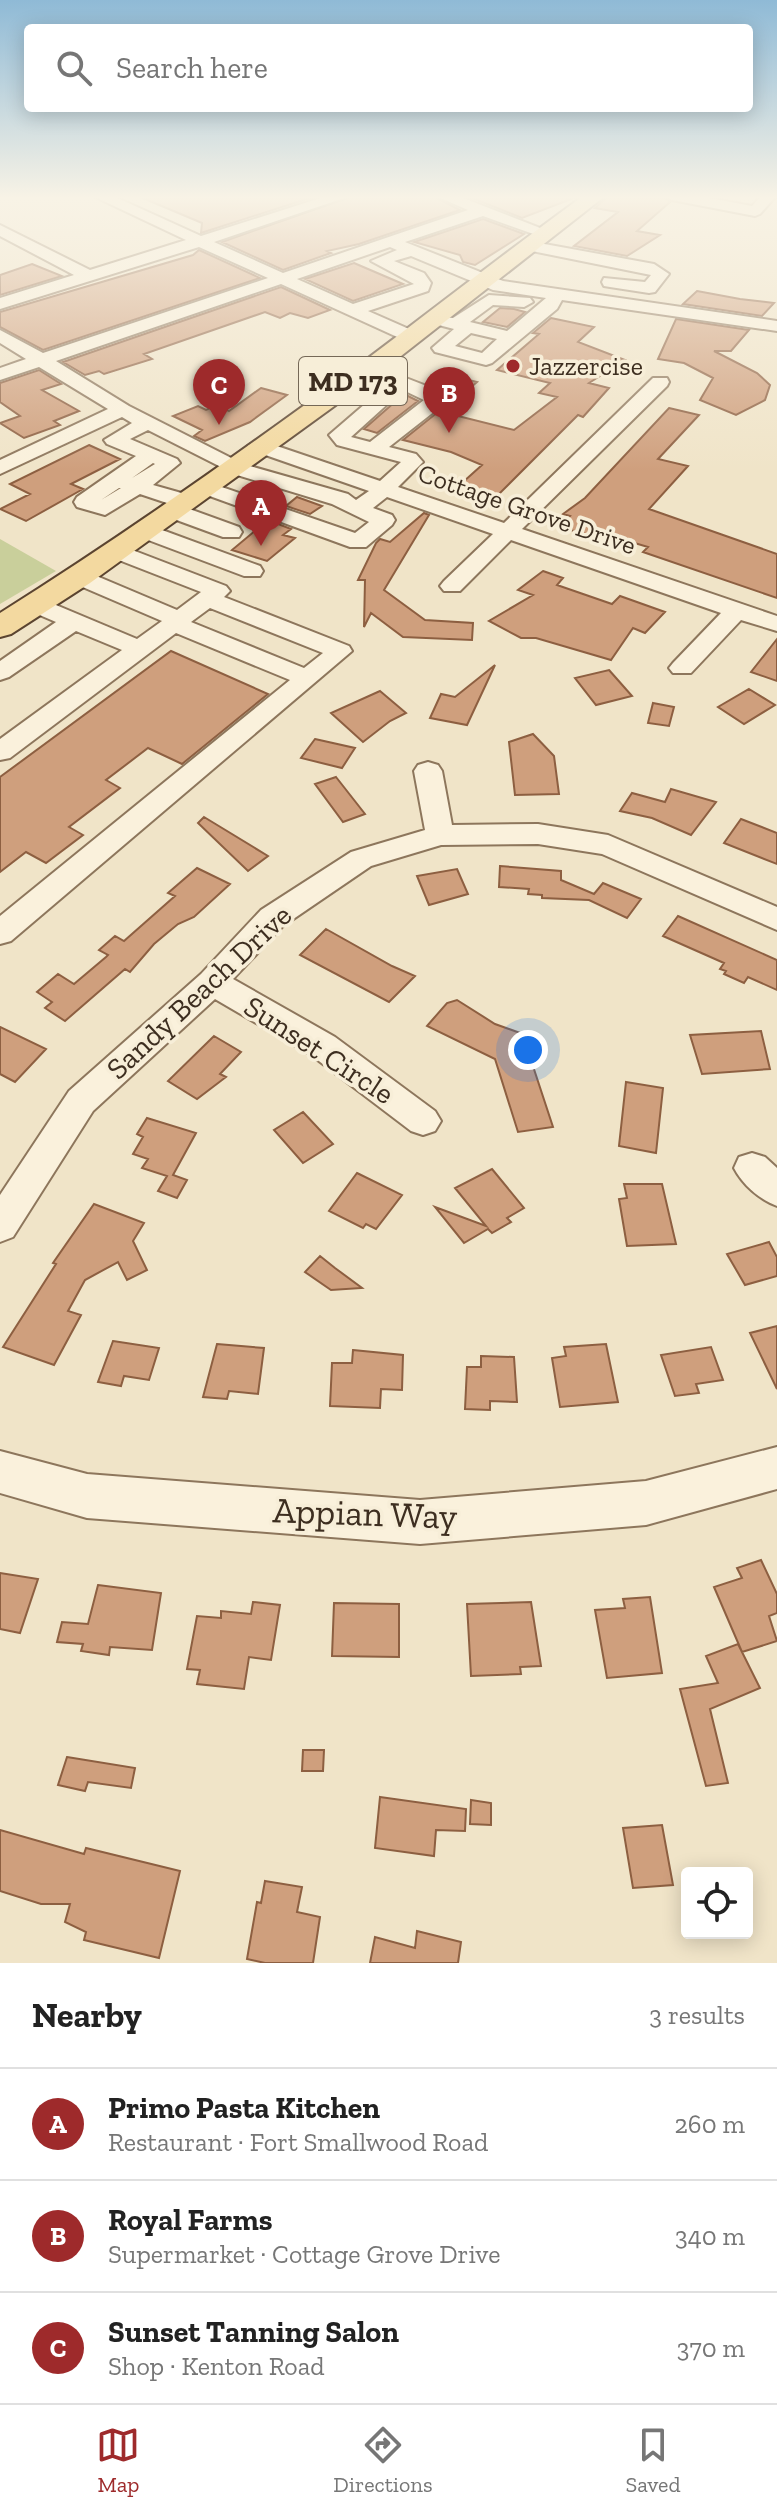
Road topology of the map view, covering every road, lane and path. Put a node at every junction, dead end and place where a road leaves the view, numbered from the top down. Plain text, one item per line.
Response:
1 (55, 288) edge
2 (257, 288) edge
3 (302, 288) edge
4 (417, 288) edge
5 (476, 288) edge
6 (505, 288) edge
7 (602, 288) edge
8 (552, 300) junction
9 (0, 304) edge
10 (597, 308) junction
11 (353, 310) junction
12 (452, 323) junction
13 (777, 326) edge
14 (0, 335) edge
15 (412, 337) junction
16 (510, 337) junction
17 (41, 360) junction
18 (364, 373) junction
19 (0, 374) edge
20 (399, 382) junction
21 (660, 382) dead end
22 (122, 410) junction
23 (147, 423) junction
24 (258, 446) junction
25 (373, 449) junction
26 (232, 466) junction
27 (0, 468) edge
28 (384, 488) junction
29 (186, 499) junction
30 (348, 504) junction
31 (307, 524) junction
32 (143, 530) junction
33 (505, 533) junction
34 (114, 550) junction
35 (204, 552) junction
36 (252, 571) dead end
37 (79, 577) junction
38 (452, 586) dead end
39 (207, 599) junction
40 (36, 605) junction
41 (736, 611) junction
42 (76, 620) junction
43 (177, 622) junction
44 (777, 624) edge
45 (0, 627) edge
46 (140, 649) junction
47 (682, 668) dead end
48 (0, 672) edge
49 (308, 678) junction
50 (0, 722) edge
51 (25, 735) junction
52 (0, 752) edge
53 (428, 771) dead end
54 (440, 835) junction
55 (777, 919) edge
56 (0, 933) edge
57 (212, 982) junction
58 (423, 1121) dead end
59 (0, 1226) edge
60 (777, 1468) edge
61 (0, 1472) edge

1 - 9 street
2 - 17 street
3 - 11 street
4 - 11 street
5 - 12 main road, MD 173
6 - 8 street
7 - 10 street
8 - 10 street
8 - 12 street
8 - 16 street
10 - 13 street
11 - 15 street
12 - 15 main road, MD 173
12 - 16 street
12 - 16 street
14 - 17 street
15 - 18 main road, MD 173
17 - 19 street
17 - 22 street
18 - 20 street
18 - 24 main road, MD 173
20 - 25 street
20 - 25 street
21 - 33 street
22 - 23 street
22 - 27 street
23 - 26 street
23 - 29 street
24 - 26 main road, MD 173
24 - 28 street, Cottage Grove Drive
25 - 28 street
26 - 29 main road, MD 173
26 - 30 street
28 - 30 street
28 - 33 street, Cottage Grove Drive
29 - 31 street
29 - 32 main road, MD 173
29 - 35 street
30 - 31 street
30 - 31 street
32 - 34 main road, MD 173
32 - 35 street
33 - 38 street
33 - 41 street, Cottage Grove Drive
34 - 37 main road, MD 173
34 - 39 street
35 - 36 street
37 - 40 main road, MD 173
37 - 43 street
39 - 43 street
39 - 49 street
40 - 42 street
40 - 45 main road, MD 173
41 - 44 street, Cottage Grove Drive
41 - 47 street
42 - 46 street
42 - 48 street
43 - 46 street
43 - 49 street
46 - 51 street
49 - 56 street
50 - 51 street
51 - 52 street
53 - 54 street
54 - 55 street, Sandy Beach Drive
54 - 57 street, Sandy Beach Drive
57 - 58 street, Sunset Circle
57 - 59 street, Sandy Beach Drive
60 - 61 street, Appian Way

